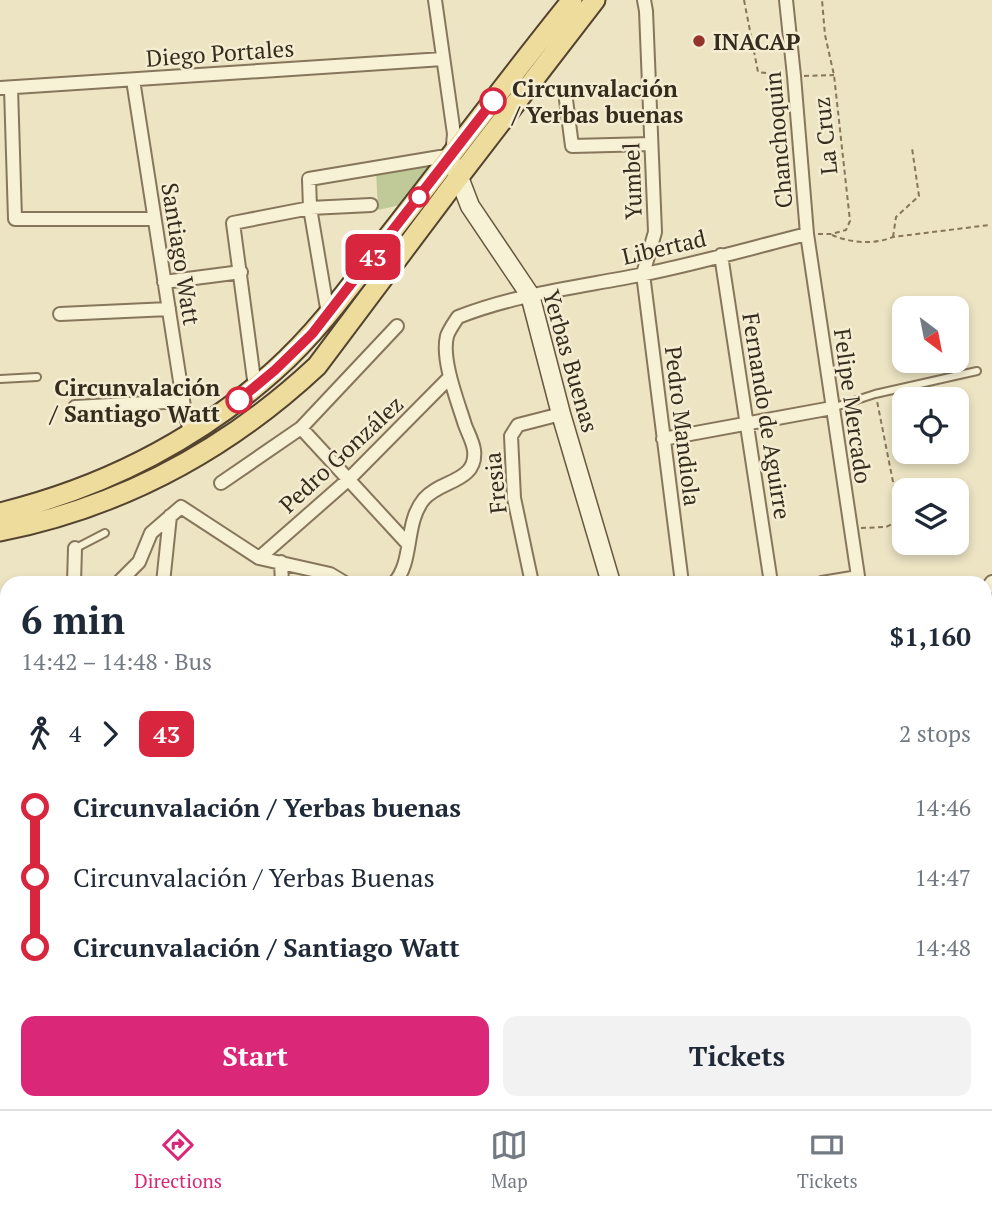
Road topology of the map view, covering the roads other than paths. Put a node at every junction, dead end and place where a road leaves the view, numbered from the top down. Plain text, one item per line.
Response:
1 (435, 0) edge
2 (572, 0) edge
3 (595, 0) edge
4 (644, 0) edge
5 (786, 0) edge
6 (443, 59) junction
7 (133, 80) junction
8 (6, 88) edge
9 (565, 92) dead end
10 (651, 145) junction
11 (452, 155) junction
12 (458, 178) junction
13 (371, 205) dead end
14 (310, 208) junction
15 (154, 219) junction
16 (807, 234) junction
17 (721, 256) junction
18 (240, 272) junction
19 (643, 274) junction
20 (164, 282) junction
21 (530, 295) junction
22 (169, 309) junction
23 (60, 314) dead end
24 (328, 314) junction
25 (397, 326) dead end
26 (977, 371) dead end
27 (37, 377) dead end
28 (449, 378) junction
29 (0, 379) edge
30 (255, 387) junction
31 (183, 401) junction
32 (75, 407) dead end
33 (832, 408) junction
34 (561, 414) junction
35 (748, 425) junction
36 (301, 428) junction
37 (191, 434) junction
38 (663, 439) junction
39 (190, 462) junction
40 (349, 479) junction
41 (220, 483) dead end
42 (0, 513) edge
43 (170, 516) junction
44 (0, 531) edge
45 (106, 533) dead end
46 (407, 543) junction
47 (75, 548) joint
48 (259, 558) junction
49 (281, 562) junction
50 (74, 576) edge
51 (125, 576) edge
52 (164, 576) edge
53 (282, 576) edge
54 (333, 576) edge
55 (403, 576) edge
56 (531, 576) edge
57 (609, 576) edge
58 (681, 576) edge
59 (770, 576) edge
60 (857, 576) edge

1 - 6 street, Yerbas Buenas
2 - 11 main road
3 - 12 main road
4 - 10 street, Yumbel
5 - 16 street, Chanchoquin
6 - 7 street, Diego Portales
6 - 11 street, Yerbas Buenas
7 - 8 street, Diego Portales
7 - 15 street, Santiago Watt
8 - 15 street
9 - 10 street
10 - 19 street, Yumbel
11 - 12 street, Yerbas Buenas
11 - 14 street
11 - 24 main road
12 - 21 street, Yerbas Buenas
12 - 39 main road
13 - 14 street
14 - 18 street
14 - 24 street
15 - 20 street, Santiago Watt
16 - 17 street, Libertad
16 - 33 street, Felipe Mercado
17 - 19 street, Libertad
17 - 35 street, Fernando de Aguirre
18 - 20 street
18 - 30 street
19 - 21 street, Libertad
19 - 38 street, Pedro Mandiola
20 - 22 street, Santiago Watt
21 - 28 street, Libertad
21 - 34 street, Yerbas Buenas
22 - 23 street
22 - 31 street, Santiago Watt
24 - 30 main road
25 - 36 street
26 - 33 lane
27 - 29 lane
28 - 40 street, Pedro González
28 - 46 street, Libertad
30 - 37 main road
31 - 32 street
31 - 37 street, Santiago Watt
33 - 35 street
33 - 60 street, Felipe Mercado
34 - 56 street, Fresia
34 - 57 street, Yerbas Buenas
35 - 38 street
35 - 59 street, Fernando de Aguirre
36 - 40 street
36 - 41 street
37 - 39 main road
37 - 42 main road
38 - 58 street, Pedro Mandiola
39 - 44 main road
40 - 46 street
40 - 48 street, Pedro González
43 - 48 street
43 - 51 street
43 - 52 street
45 - 47 lane
46 - 55 street, Libertad
47 - 50 street
48 - 49 street
49 - 53 street
49 - 54 street

